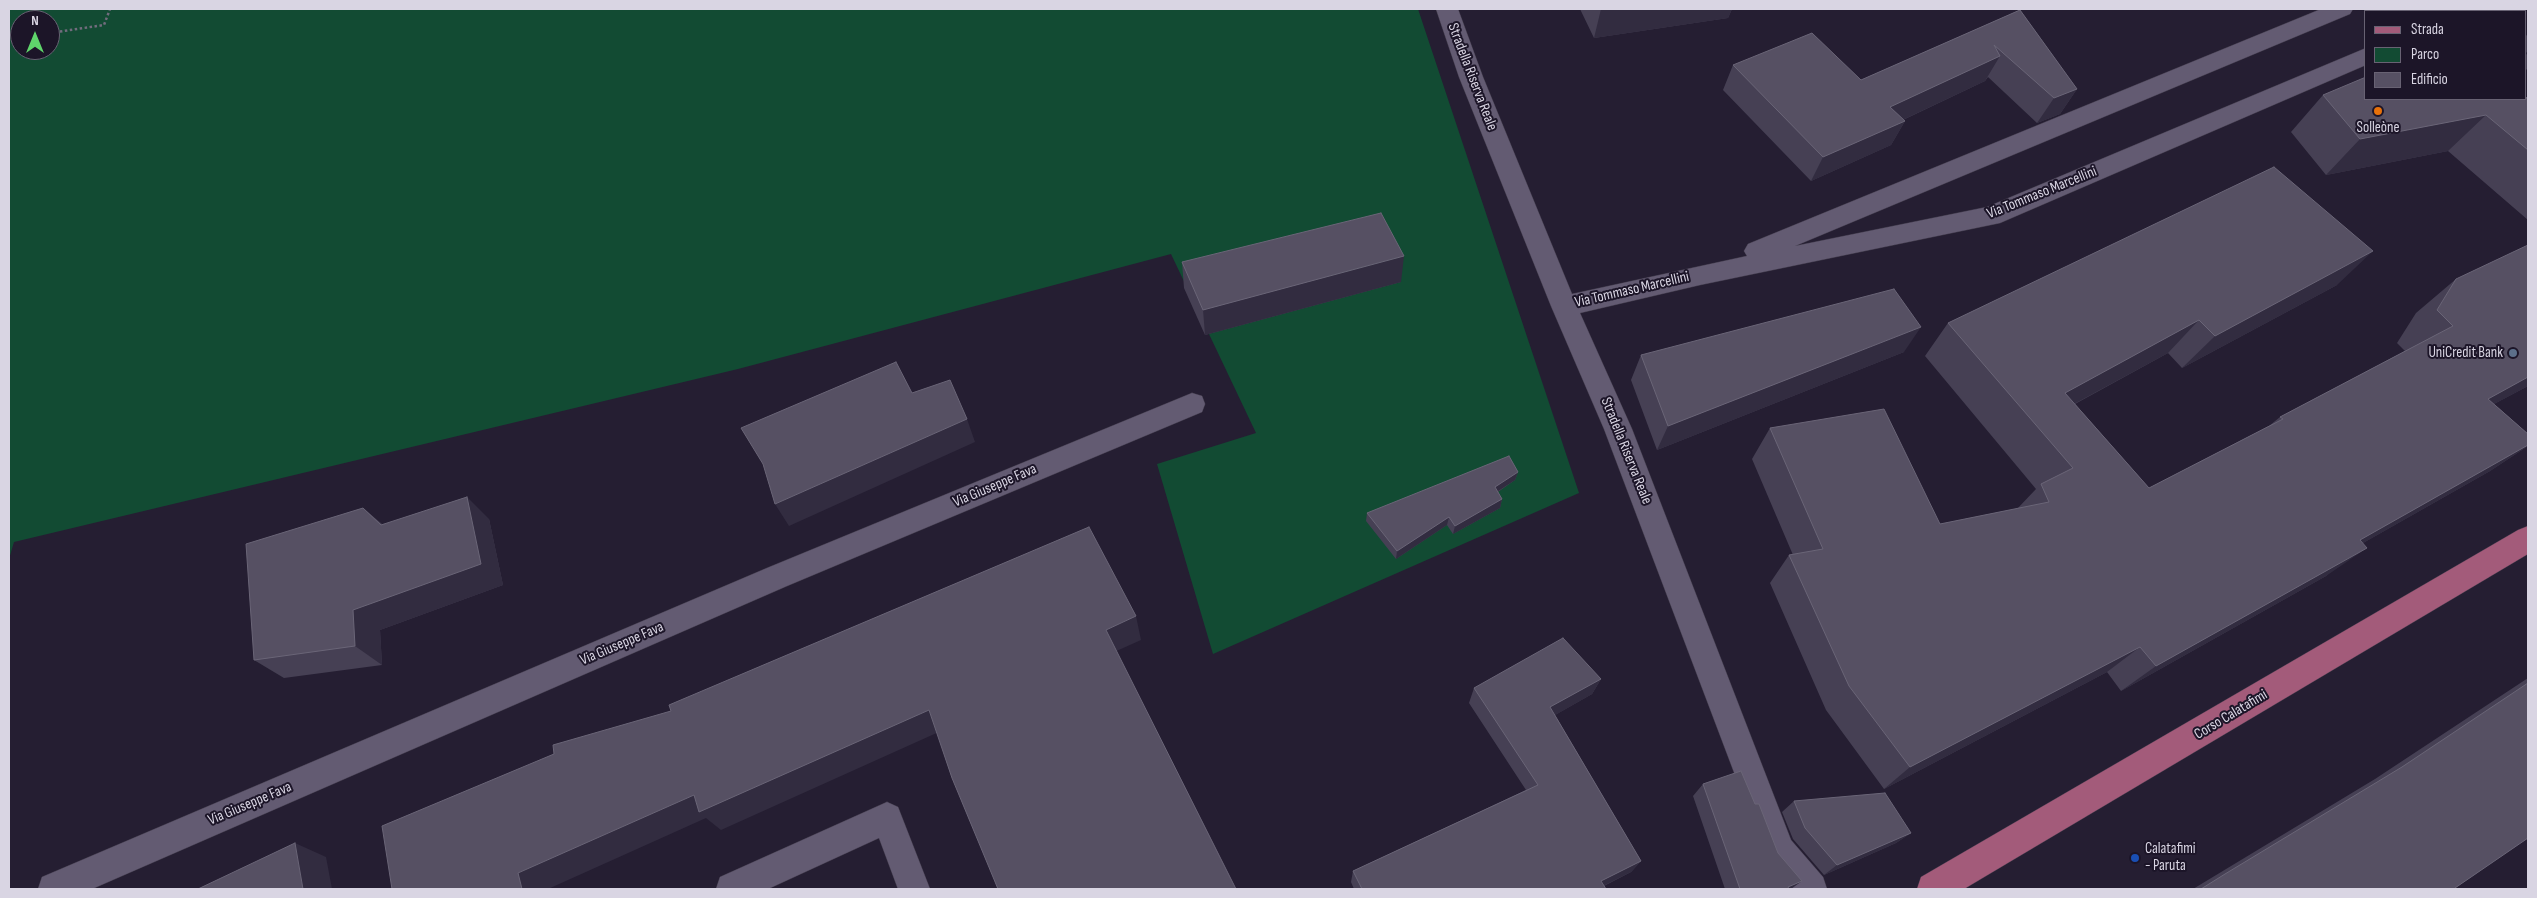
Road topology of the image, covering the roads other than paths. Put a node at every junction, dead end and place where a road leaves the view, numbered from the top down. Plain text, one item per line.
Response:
1 (1446, 9) edge
2 (2342, 9) edge
3 (2364, 57) edge
4 (1700, 275) junction
5 (1564, 306) junction
6 (1192, 404) dead end
7 (2528, 539) edge
8 (54, 889) edge
9 (732, 889) edge
10 (914, 889) edge
11 (1811, 889) edge
12 (1933, 889) edge

1 - 5 street, Stradella Riserva Reale
2 - 4 street, Via Tommaso Marcellini
3 - 4 street, Via Tommaso Marcellini
4 - 5 street, Via Tommaso Marcellini
5 - 11 street, Stradella Riserva Reale
6 - 8 street, Via Giuseppe Fava
7 - 12 main road, Corso Calatafimi
9 - 10 street

